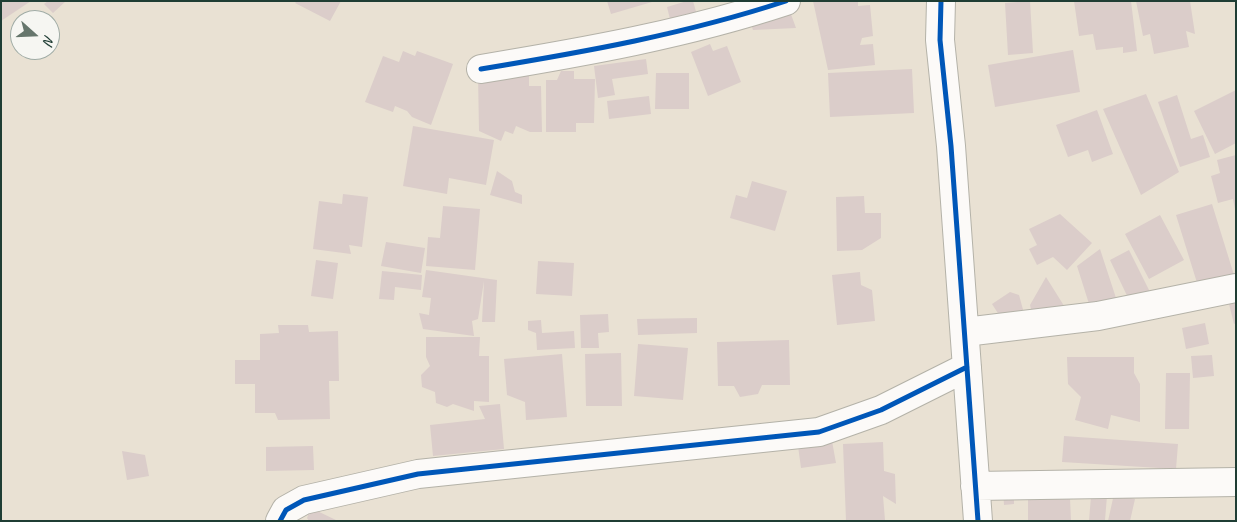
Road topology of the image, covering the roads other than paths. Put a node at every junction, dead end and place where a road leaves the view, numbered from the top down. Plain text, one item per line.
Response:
1 (786, 1) edge
2 (941, 1) edge
3 (481, 69) dead end
4 (1236, 288) edge
5 (964, 332) junction
6 (967, 367) junction
7 (1236, 482) edge
8 (975, 486) junction
9 (280, 521) edge
10 (978, 521) edge

1 - 3 street
2 - 5 street
4 - 5 street
5 - 6 street
6 - 8 street
6 - 9 street
7 - 8 street
8 - 10 street

